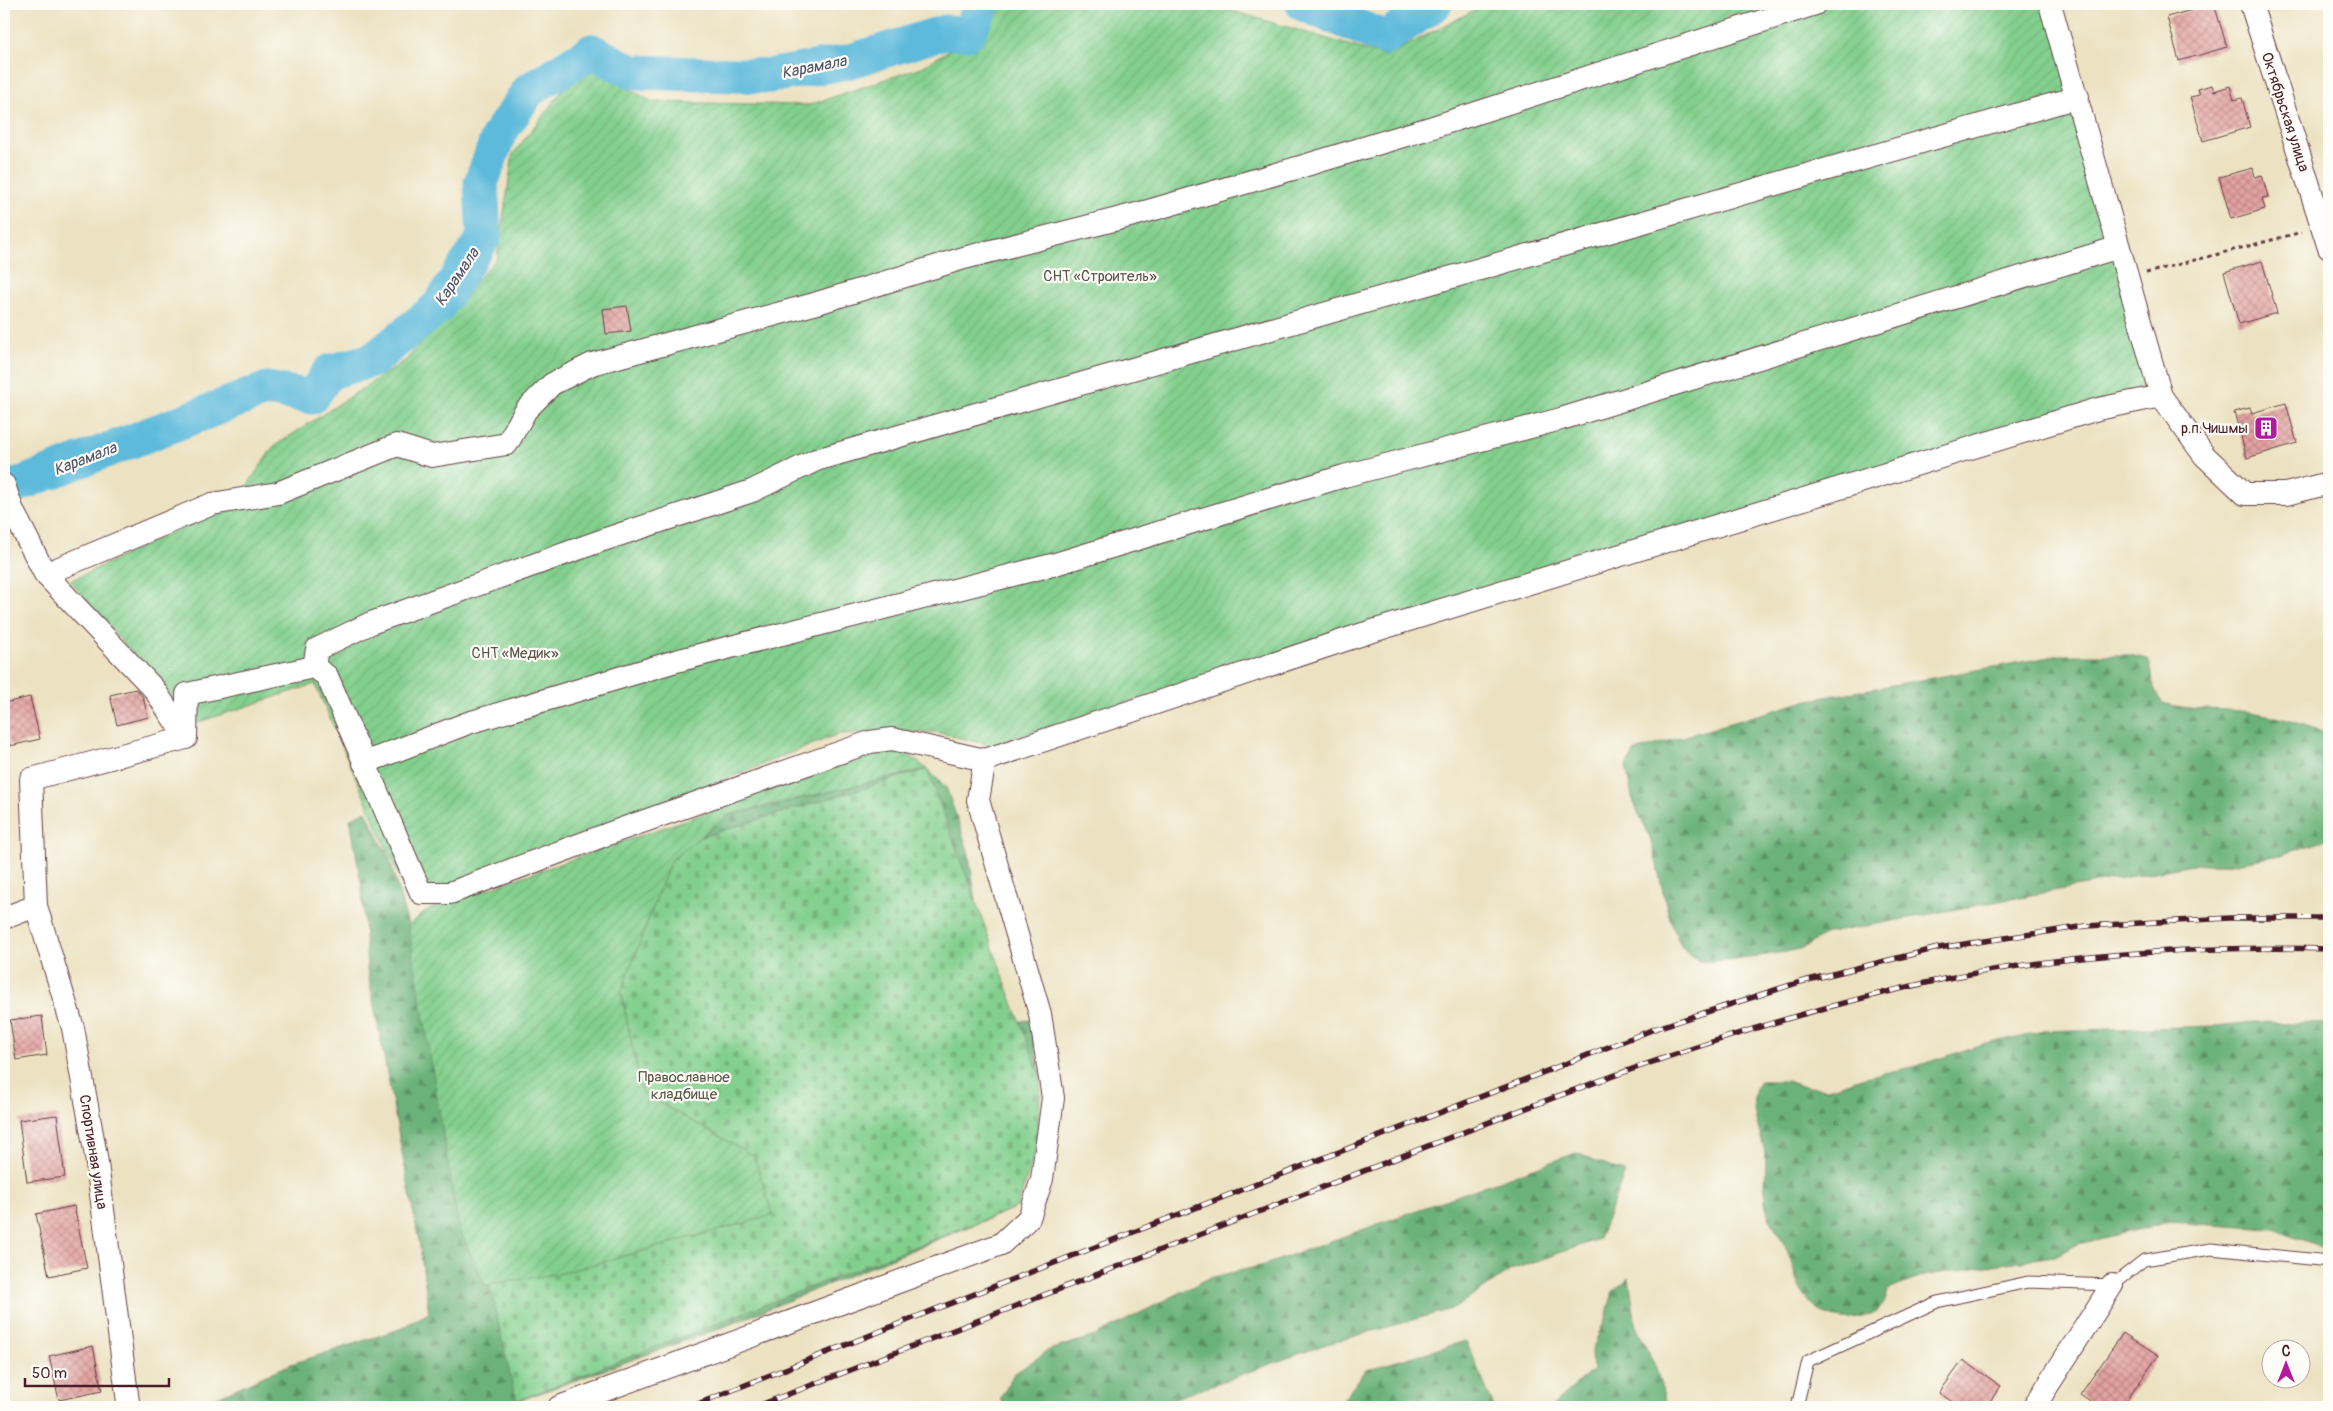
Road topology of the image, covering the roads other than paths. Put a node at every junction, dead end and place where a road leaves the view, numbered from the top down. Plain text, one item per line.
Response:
1 (1815, 4) edge
2 (2050, 4) edge
3 (2251, 4) edge
4 (2078, 97) junction
5 (2119, 247) junction
6 (2329, 248) edge
7 (2162, 396) junction
8 (4, 485) edge
9 (2329, 486) edge
10 (45, 574) junction
11 (314, 668) junction
12 (186, 738) junction
13 (985, 760) junction
14 (364, 763) junction
15 (36, 906) junction
16 (4, 918) edge
17 (2329, 1261) edge
18 (2112, 1285) junction
19 (128, 1402) dead end
20 (559, 1407) edge
21 (1797, 1407) edge
22 (2034, 1407) edge

1 - 10 street
2 - 4 street
3 - 6 street, Октябрьская улица
4 - 5 street
4 - 11 street
5 - 7 street
5 - 14 street
7 - 9 street
7 - 13 street
8 - 10 street
10 - 12 street
11 - 12 street
11 - 14 street
12 - 15 street, Спортивная улица
13 - 14 street
13 - 20 street
15 - 16 street
15 - 19 street, Спортивная улица
17 - 18 lane
18 - 21 lane
18 - 22 street

